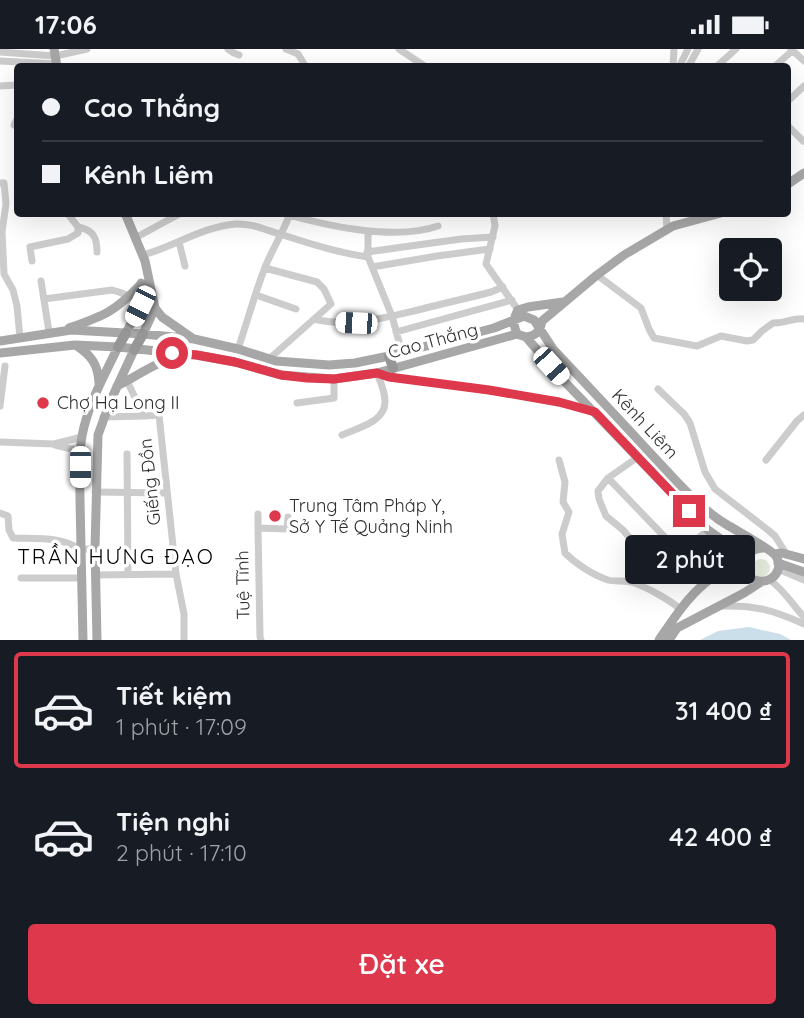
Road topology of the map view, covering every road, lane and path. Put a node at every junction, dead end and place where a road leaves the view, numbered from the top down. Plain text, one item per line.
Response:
1 (87, 49) edge
2 (228, 49) edge
3 (286, 49) edge
4 (399, 49) edge
5 (736, 49) edge
6 (791, 50) edge
7 (27, 51) edge
8 (0, 52) edge
9 (239, 55) dead end
10 (56, 59) edge
11 (0, 61) edge
12 (804, 61) edge
13 (304, 63) edge
14 (419, 63) edge
15 (720, 63) edge
16 (778, 63) edge
17 (804, 86) edge
18 (791, 98) edge
19 (0, 183) edge
20 (71, 217) edge
21 (127, 217) edge
22 (174, 217) edge
23 (286, 217) edge
24 (296, 217) edge
25 (494, 217) edge
26 (666, 217) edge
27 (701, 217) edge
28 (439, 226) dead end
29 (78, 227) junction
30 (667, 230) junction
31 (368, 232) junction
32 (282, 235) junction
33 (493, 237) junction
34 (135, 238) junction
35 (179, 242) junction
36 (490, 249) junction
37 (97, 252) dead end
38 (368, 255) junction
39 (144, 258) junction
40 (33, 261) dead end
41 (185, 266) dead end
42 (372, 267) junction
43 (265, 268) junction
44 (597, 275) junction
45 (41, 281) dead end
46 (141, 284) junction
47 (503, 287) junction
48 (256, 295) junction
49 (129, 296) junction
50 (44, 299) junction
51 (512, 300) junction
52 (564, 302) junction
53 (155, 308) junction
54 (523, 308) junction
55 (296, 309) dead end
56 (392, 316) junction
57 (314, 319) junction
58 (804, 319) edge
59 (513, 320) junction
60 (541, 326) junction
61 (54, 332) junction
62 (396, 332) junction
63 (126, 333) junction
64 (143, 334) junction
65 (521, 336) junction
66 (20, 338) junction
67 (194, 339) junction
68 (0, 341) edge
69 (75, 345) junction
70 (118, 347) junction
71 (238, 349) junction
72 (134, 350) junction
73 (0, 353) edge
74 (402, 353) junction
75 (197, 355) junction
76 (389, 356) junction
77 (269, 359) junction
78 (5, 366) dead end
79 (393, 368) junction
80 (377, 373) junction
81 (334, 379) junction
82 (127, 381) junction
83 (99, 385) junction
84 (117, 386) junction
85 (658, 390) dead end
86 (0, 399) edge
87 (297, 403) dead end
88 (0, 407) edge
89 (595, 412) junction
90 (804, 415) edge
91 (144, 416) junction
92 (103, 417) junction
93 (98, 435) junction
94 (342, 435) dead end
95 (82, 437) junction
96 (0, 443) edge
97 (54, 445) junction
98 (80, 451) junction
99 (127, 454) dead end
100 (638, 457) junction
101 (559, 460) dead end
102 (766, 460) dead end
103 (608, 478) junction
104 (95, 492) junction
105 (127, 493) junction
106 (167, 493) junction
107 (0, 513) edge
108 (258, 514) dead end
109 (288, 517) dead end
110 (258, 528) junction
111 (708, 530) junction
112 (95, 548) junction
113 (81, 549) junction
114 (769, 551) junction
115 (681, 553) junction
116 (788, 555) junction
117 (804, 559) edge
118 (745, 561) junction
119 (778, 566) junction
120 (804, 572) edge
121 (128, 574) junction
122 (176, 574) junction
123 (95, 575) junction
124 (21, 578) dead end
125 (82, 578) junction
126 (804, 580) edge
127 (766, 581) junction
128 (707, 582) junction
129 (717, 607) junction
130 (680, 609) junction
131 (804, 617) edge
132 (804, 624) edge
133 (83, 640) edge
134 (97, 640) edge
135 (184, 640) edge
136 (261, 640) edge
137 (659, 640) edge
138 (669, 640) edge

1 - 10 street
2 - 9 street
3 - 13 street
4 - 14 street
5 - 15 street
6 - 12 street
6 - 16 street
7 - 8 street
7 - 10 street
10 - 11 street
17 - 18 street
19 - 66 street
20 - 29 street
21 - 34 main road
22 - 34 street
23 - 32 street
24 - 31 street
25 - 33 street
26 - 30 street
27 - 30 main road, Cao Thắng
28 - 31 street
29 - 37 street
29 - 40 street
30 - 44 main road, Cao Thắng
31 - 38 street
32 - 35 street
32 - 38 street
32 - 43 street
33 - 36 street
33 - 38 street
34 - 39 main road
35 - 39 street
35 - 41 street
36 - 42 street
36 - 47 street
38 - 42 street
39 - 46 main road
39 - 53 main road
42 - 56 street
43 - 48 street
43 - 57 street
44 - 52 main road, Cao Thắng
44 - 58 street
45 - 50 street
46 - 49 main road
46 - 63 main road
47 - 51 street
47 - 56 street
48 - 55 street
48 - 71 street
49 - 50 street
49 - 61 main road
50 - 61 street
51 - 54 street
51 - 62 street
52 - 54 main road
52 - 60 main road, Cao Thắng
53 - 64 main road
53 - 67 main road
54 - 59 main road
54 - 60 main road
56 - 57 street
56 - 62 street
57 - 77 street
59 - 60 main road
59 - 65 main road
59 - 74 main road, Cao Thắng
60 - 65 main road, Cao Thắng
60 - 114 main road, Kênh Liêm
61 - 63 main road, Cao Thắng
61 - 66 main road
62 - 74 street
63 - 64 main road, Cao Thắng
63 - 70 highway
64 - 67 main road, Cao Thắng
64 - 72 highway
65 - 79 main road, Cao Thắng
65 - 89 main road, Kênh Liêm
66 - 68 main road
67 - 71 main road, Cao Thắng
69 - 70 main road, Cao Thắng
69 - 73 main road, Cao Thắng
69 - 83 main road
70 - 72 main road, Cao Thắng
70 - 83 main road
71 - 77 main road, Cao Thắng
72 - 75 main road, Cao Thắng
72 - 84 main road
74 - 76 main road, Cao Thắng
75 - 81 main road, Cao Thắng
75 - 82 main road
76 - 77 main road, Cao Thắng
76 - 79 highway
78 - 86 street
79 - 80 main road, Cao Thắng
80 - 81 main road, Cao Thắng
80 - 89 street
80 - 94 street
81 - 87 street
82 - 84 main road
82 - 91 street, Giếng Đồn
83 - 95 main road
84 - 92 main road
85 - 116 street
86 - 88 street
89 - 100 main road, Kênh Liêm
90 - 102 street
91 - 92 street
91 - 106 street, Giếng Đồn
92 - 93 main road
93 - 95 main road
93 - 104 main road
95 - 97 street
95 - 98 main road
96 - 97 street
97 - 98 street
98 - 113 main road
99 - 105 street
100 - 103 street
100 - 111 main road, Kênh Liêm
101 - 130 street
103 - 115 street
103 - 115 street
104 - 105 street
104 - 112 main road
105 - 106 street
105 - 121 street
106 - 122 street, Giếng Đồn
107 - 113 street
108 - 110 street
109 - 110 street, Tuệ Tĩnh
110 - 136 street, Tuệ Tĩnh
111 - 115 street
111 - 118 main road, Kênh Liêm
112 - 113 street
112 - 123 main road
113 - 125 main road
114 - 116 main road
114 - 118 main road
114 - 119 main road
115 - 128 street
116 - 117 main road
118 - 127 main road
118 - 128 main road
119 - 120 main road
119 - 126 street
119 - 127 main road
121 - 122 street
121 - 123 street
122 - 135 street, Giếng Đồn
123 - 134 main road
124 - 125 street
125 - 133 main road
127 - 129 main road
127 - 131 street
128 - 130 main road
129 - 132 street
129 - 138 main road
130 - 137 main road

